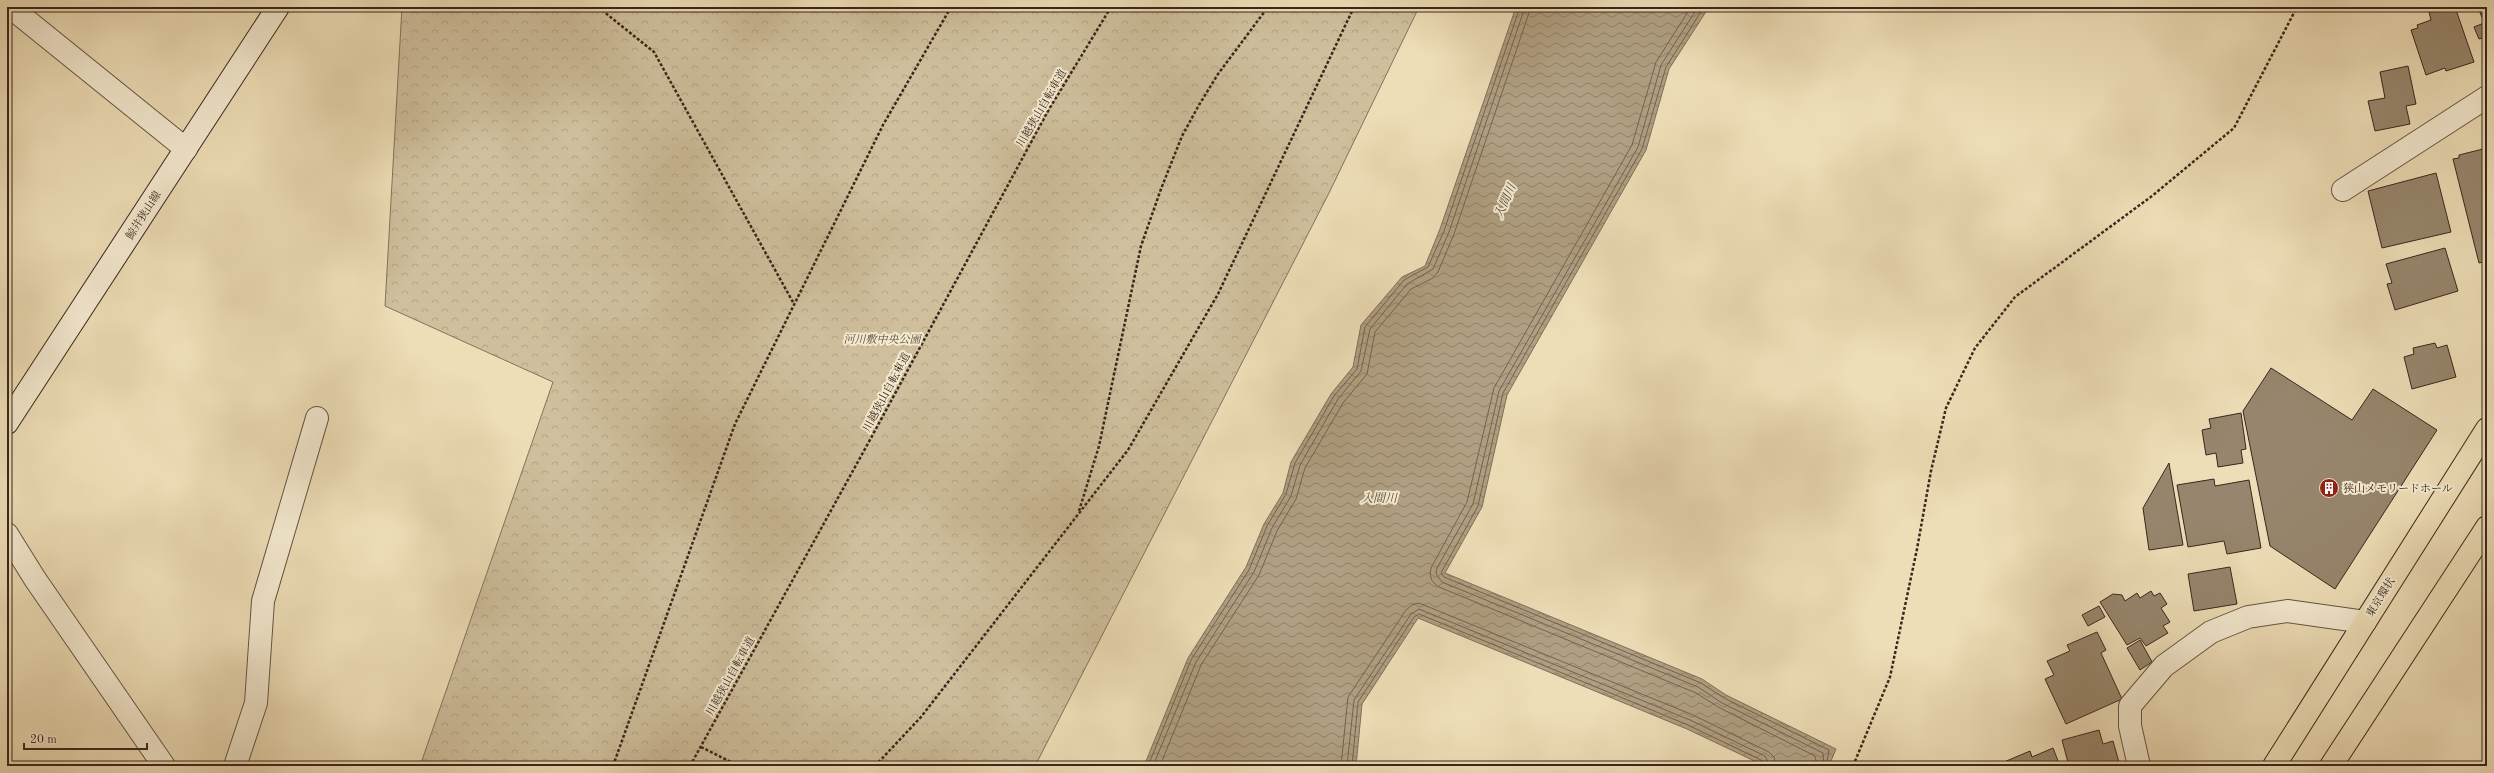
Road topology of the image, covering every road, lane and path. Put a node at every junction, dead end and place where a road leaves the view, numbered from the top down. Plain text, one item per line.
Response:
1 (10, 7) edge
2 (278, 7) edge
3 (598, 7) edge
4 (951, 7) edge
5 (1111, 7) edge
6 (1268, 7) edge
7 (1354, 7) edge
8 (2297, 7) edge
9 (2487, 97) edge
10 (186, 149) junction
11 (2343, 190) dead end
12 (794, 304) junction
13 (317, 418) dead end
14 (7, 423) edge
15 (2487, 429) edge
16 (1079, 514) junction
17 (2487, 527) edge
18 (7, 534) edge
19 (2365, 622) junction
20 (701, 747) junction
21 (164, 766) edge
22 (235, 766) edge
23 (613, 766) edge
24 (690, 766) edge
25 (739, 766) edge
26 (876, 766) edge
27 (1853, 766) edge
28 (2138, 766) edge
29 (2274, 766) edge
30 (2332, 766) edge

1 - 10 street
2 - 10 street, 鯨井狭山線
3 - 12 path
4 - 12 path
5 - 20 path, 川越狭山自転車道
6 - 16 path
7 - 16 path
8 - 27 path
9 - 11 street
10 - 14 street, 鯨井狭山線
12 - 23 path
13 - 22 street
15 - 19 highway, 東京環状
16 - 26 path
17 - 30 highway
18 - 21 street
19 - 28 street
19 - 29 highway, 東京環状
20 - 24 path, 川越狭山自転車道
20 - 25 path

